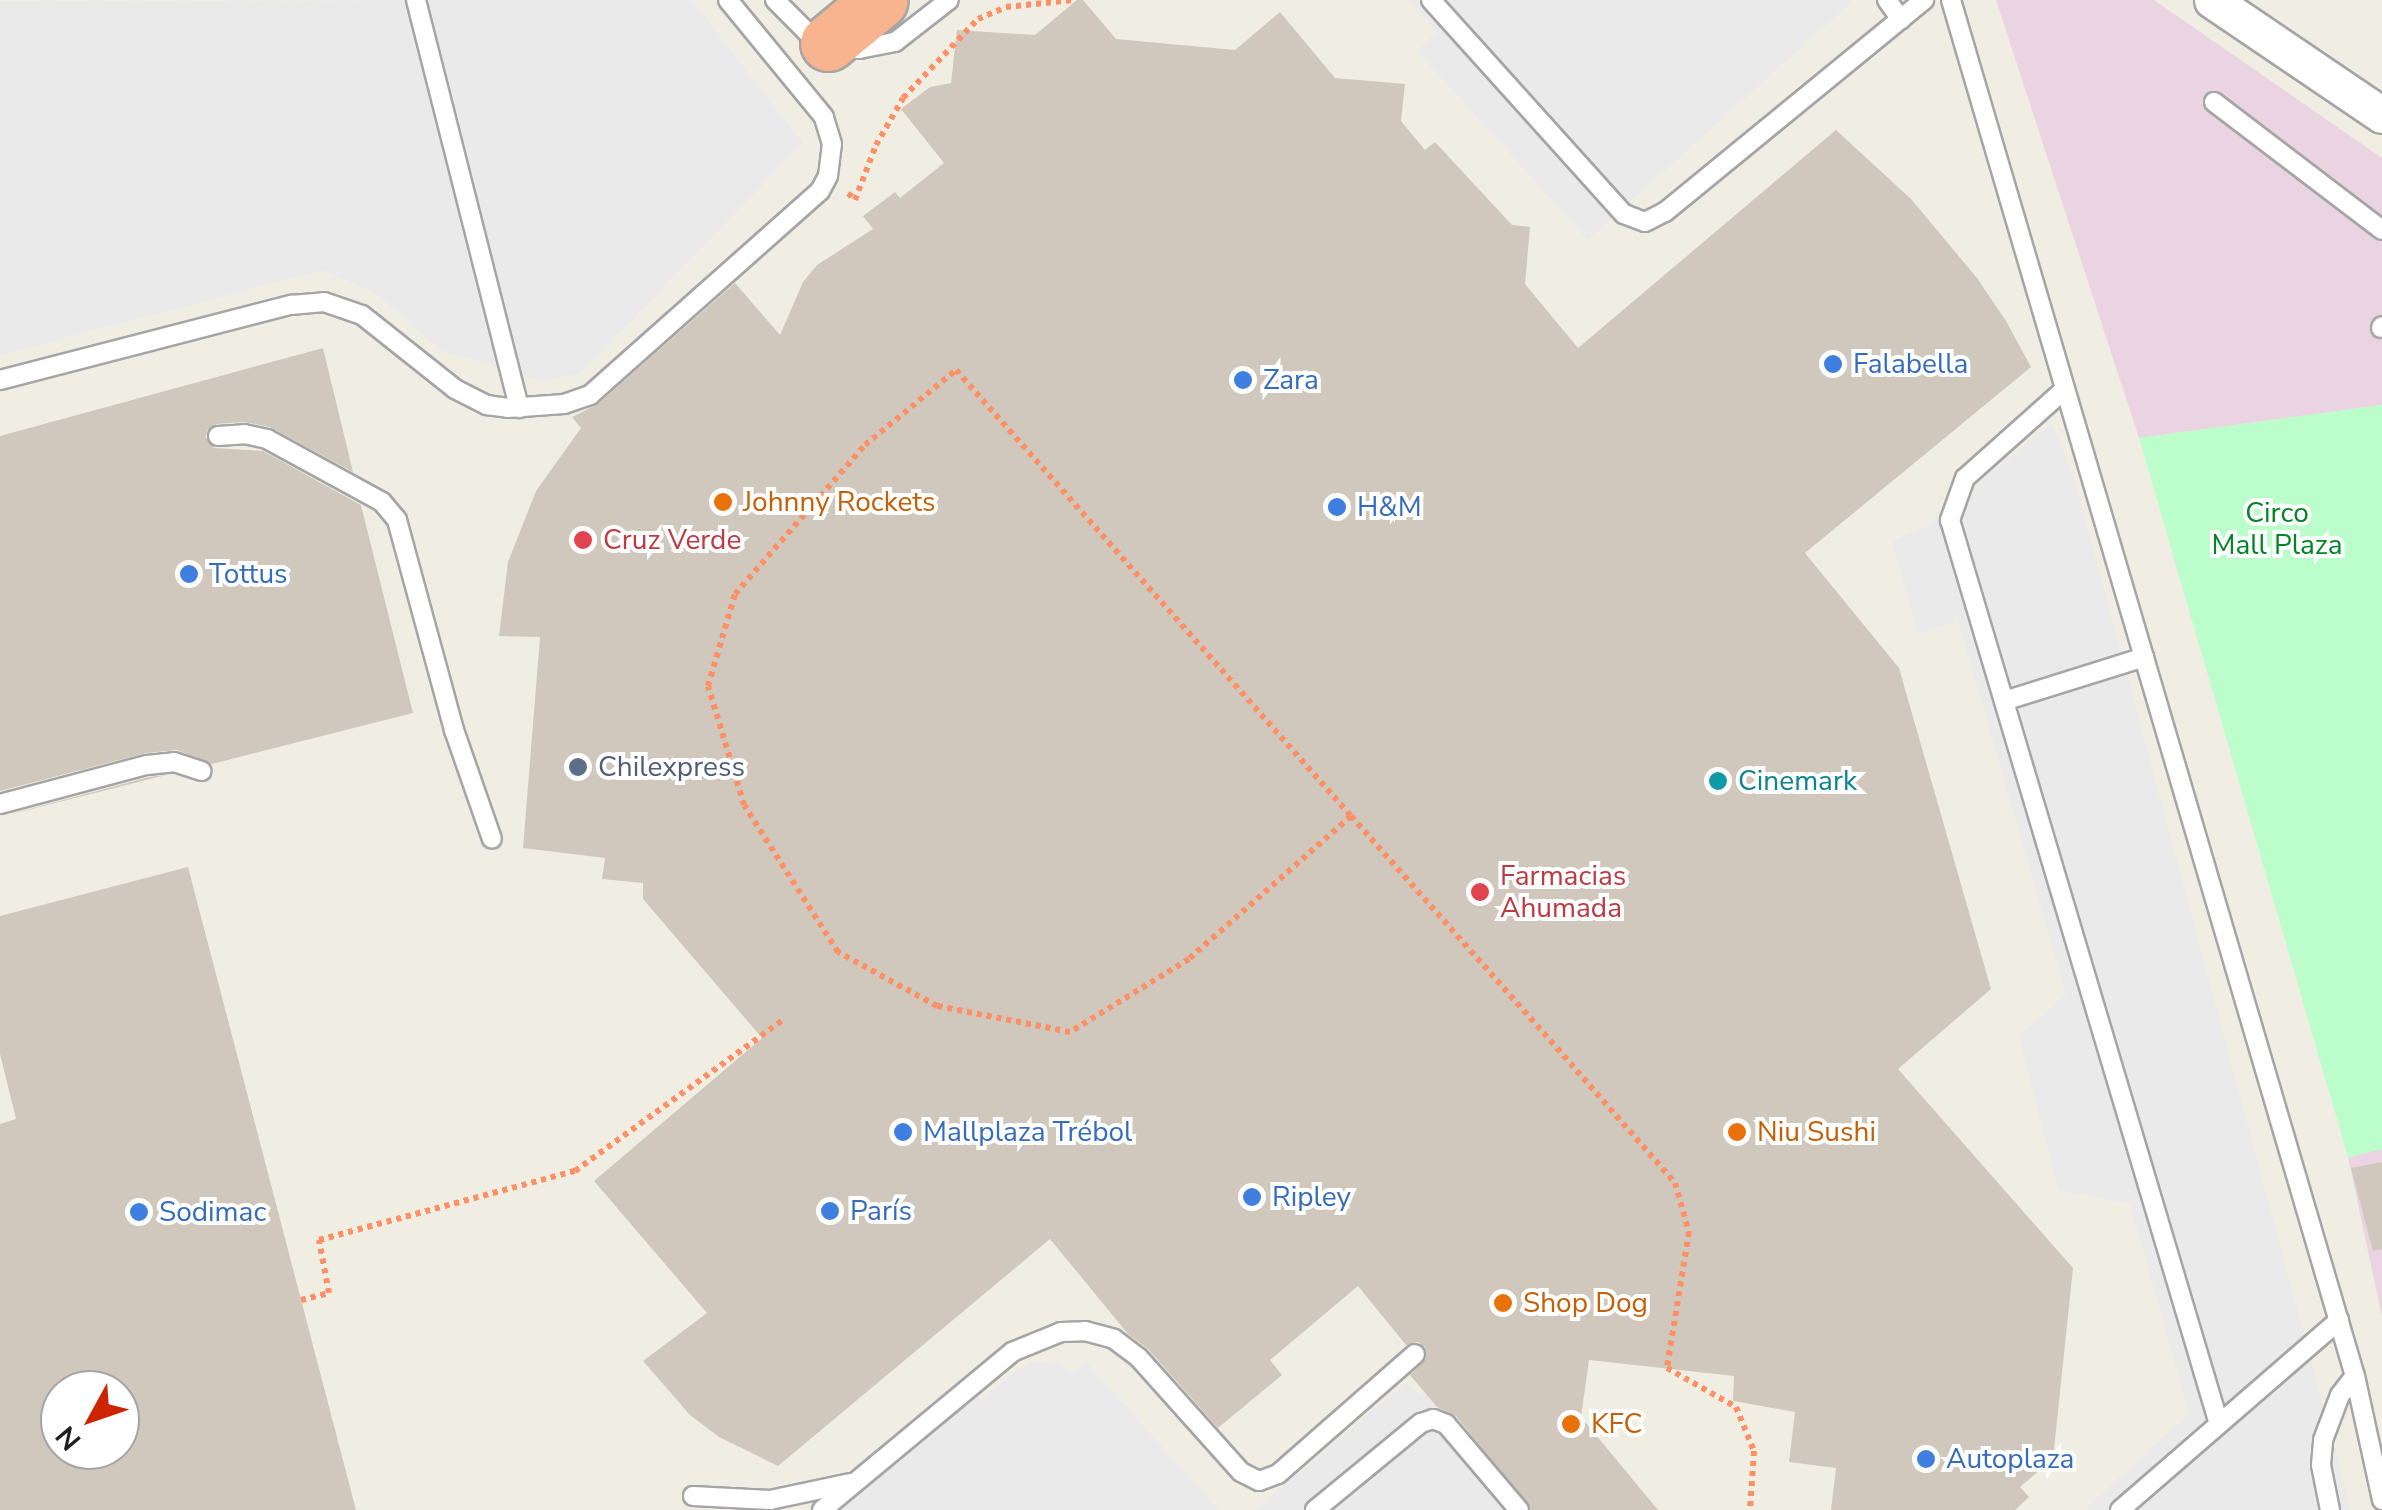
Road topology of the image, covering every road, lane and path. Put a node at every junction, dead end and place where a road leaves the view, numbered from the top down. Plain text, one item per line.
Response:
1 (416, 0) edge
2 (728, 0) edge
3 (774, 0) edge
4 (880, 0) edge
5 (950, 0) edge
6 (1073, 0) edge
7 (1431, 0) edge
8 (1887, 0) edge
9 (1924, 0) edge
10 (1951, 0) edge
11 (2212, 0) edge
12 (1901, 19) junction
13 (828, 43) junction
14 (2214, 102) dead end
15 (2382, 116) edge
16 (828, 176) junction
17 (2382, 230) edge
18 (0, 380) edge
19 (2065, 389) junction
20 (518, 408) junction
21 (218, 436) dead end
22 (2144, 657) junction
23 (2004, 701) junction
24 (202, 771) dead end
25 (0, 804) edge
26 (1351, 816) junction
27 (492, 838) dead end
28 (783, 1020) dead end
29 (301, 1300) dead end
30 (2339, 1320) junction
31 (1415, 1354) dead end
32 (2355, 1376) junction
33 (2219, 1424) junction
34 (865, 1477) junction
35 (693, 1496) dead end
36 (2382, 1500) edge
37 (822, 1510) edge
38 (1315, 1510) edge
39 (1519, 1510) edge
40 (1750, 1510) edge
41 (2120, 1510) edge
42 (2330, 1510) edge

1 - 20 lane
2 - 16 lane
3 - 13 lane
4 - 13 highway
5 - 13 lane
6 - 16 path
7 - 12 lane
8 - 12 lane
9 - 12 lane
10 - 19 lane
11 - 15 street
14 - 17 lane
16 - 20 lane
18 - 20 lane
19 - 22 lane
19 - 23 lane
21 - 27 lane
22 - 23 lane
22 - 30 lane
23 - 33 lane
24 - 25 lane
26 - 26 path
26 - 40 path
28 - 29 path
30 - 32 lane
30 - 33 lane
31 - 34 lane
32 - 36 lane
32 - 42 lane
33 - 41 lane
34 - 35 lane
34 - 37 lane
38 - 39 lane

